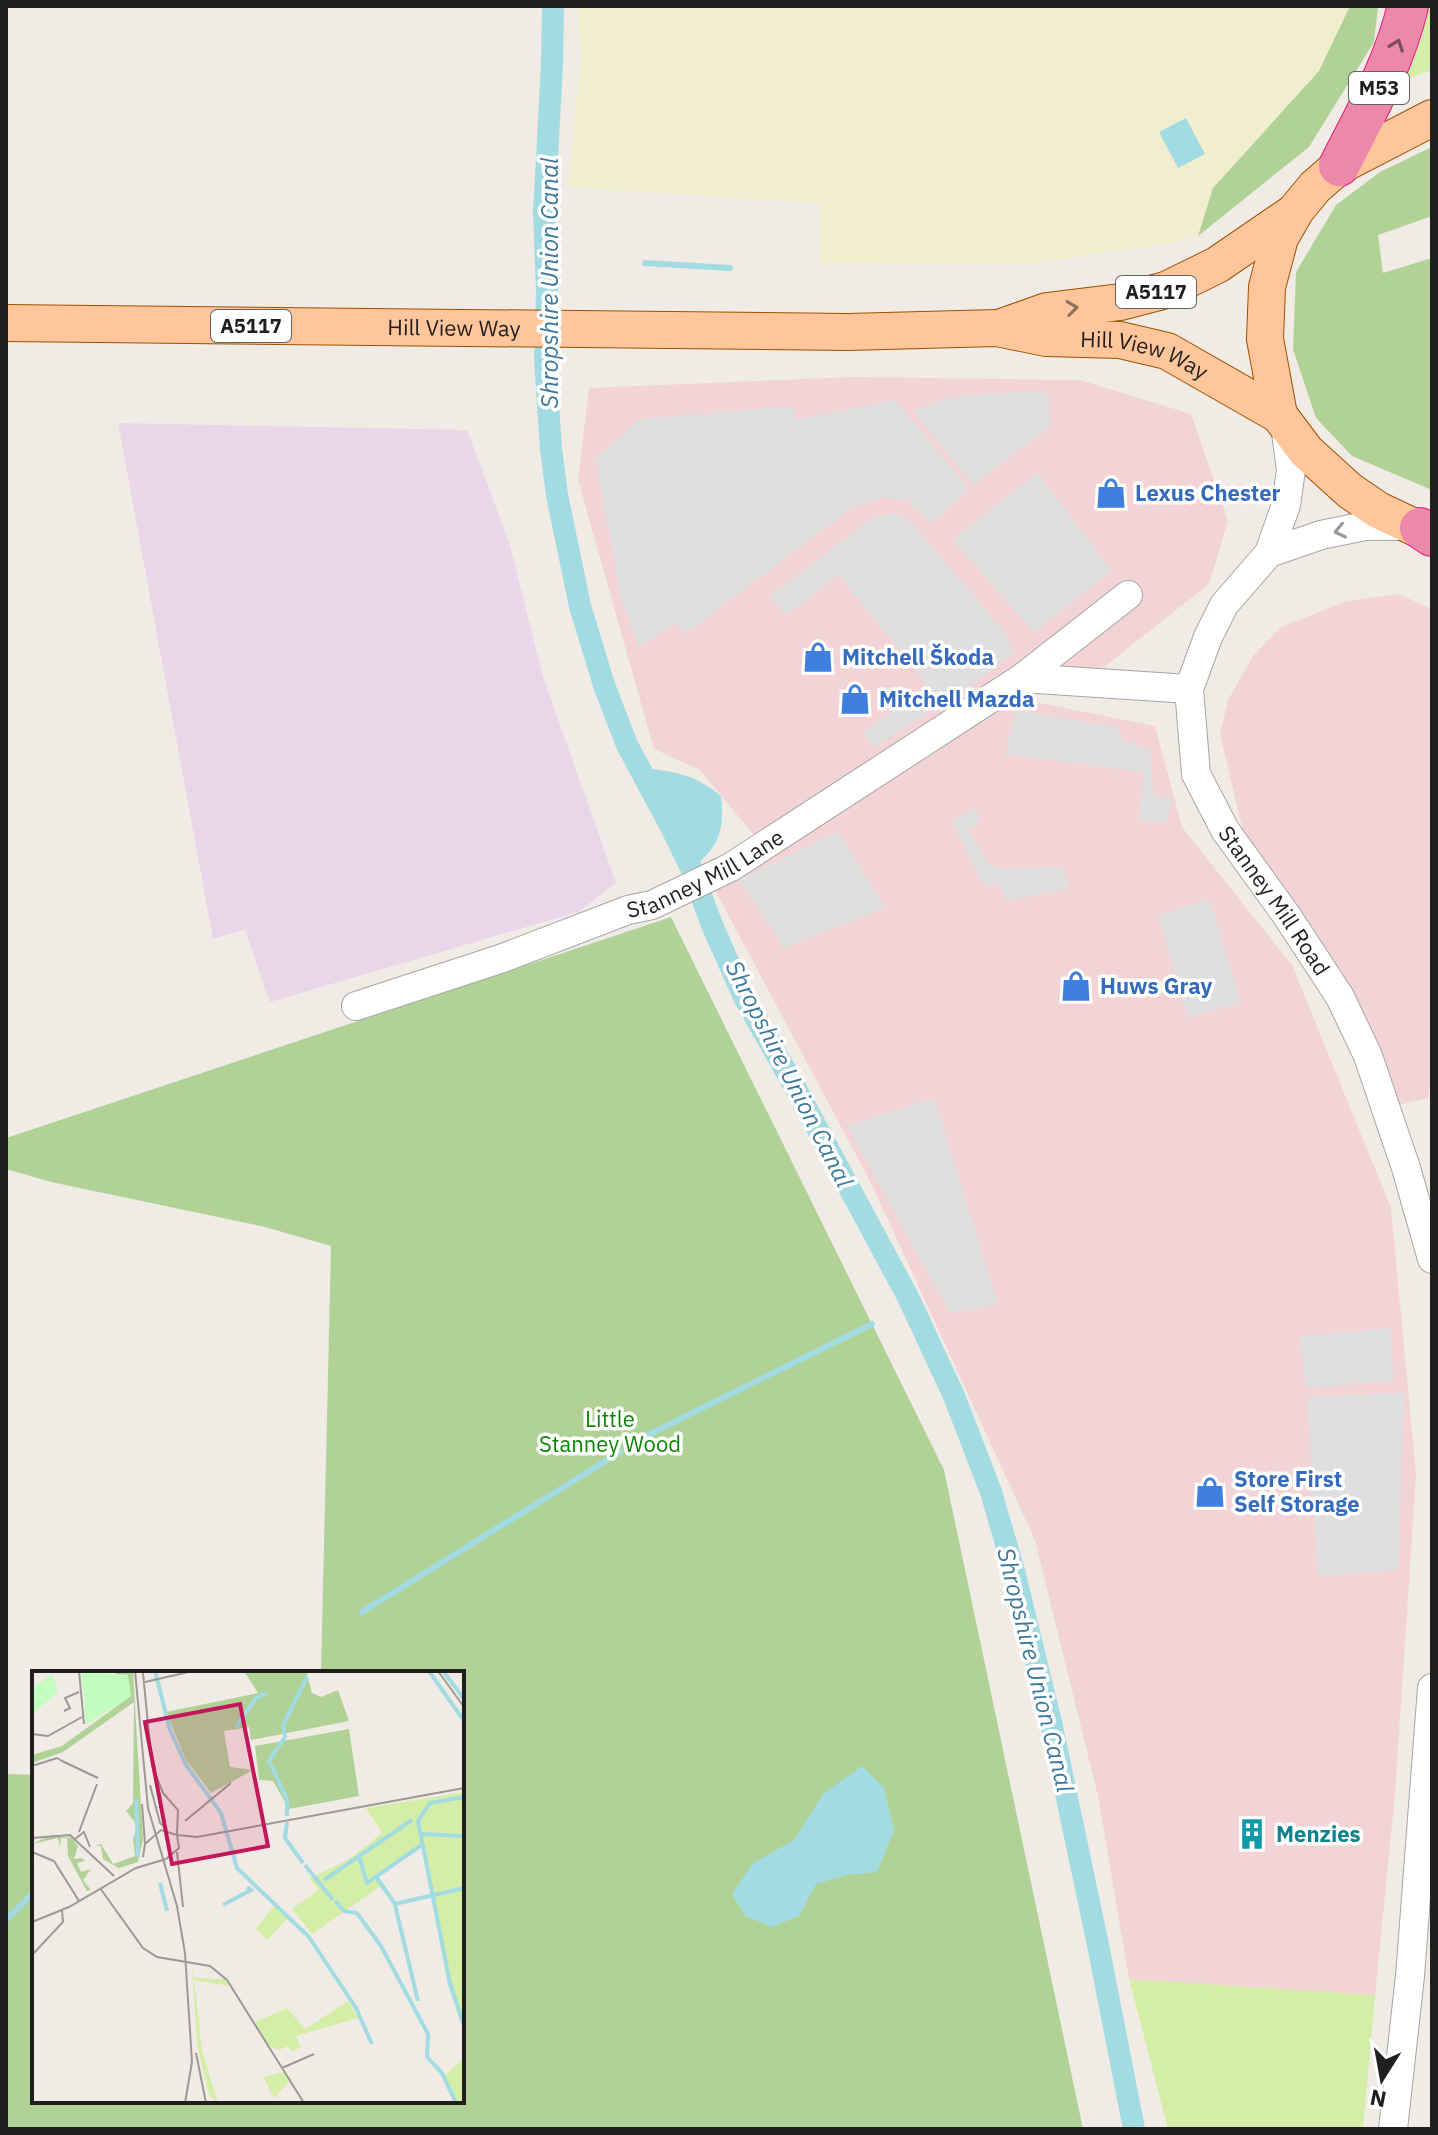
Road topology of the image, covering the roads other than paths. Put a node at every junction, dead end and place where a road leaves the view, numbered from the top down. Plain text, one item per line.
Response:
1 (1408, 6) edge
2 (1432, 118) edge
3 (1339, 166) junction
4 (1296, 210) junction
5 (6, 323) edge
6 (997, 328) junction
7 (1282, 420) junction
8 (1424, 530) edge
9 (1269, 553) junction
10 (1128, 595) dead end
11 (1022, 678) junction
12 (1189, 689) junction
13 (356, 1006) dead end
14 (1432, 1259) edge
15 (1432, 1688) edge
16 (1393, 2129) edge

3 -> 1 highway, M53
2 - 3 main road
3 - 4 main road
6 -> 4 main road, Hill View Way / A5117
4 - 7 main road
5 - 6 main road, Hill View Way / A5117
6 - 7 main road, Hill View Way / A5117
7 - 8 main road
7 - 9 street, Stanney Mill Road
8 -> 9 street
9 - 12 street, Stanney Mill Road
10 - 11 street, Stanney Mill Lane
11 - 12 street
11 - 13 street, Stanney Mill Lane
12 - 14 street, Stanney Mill Road
15 - 16 street

